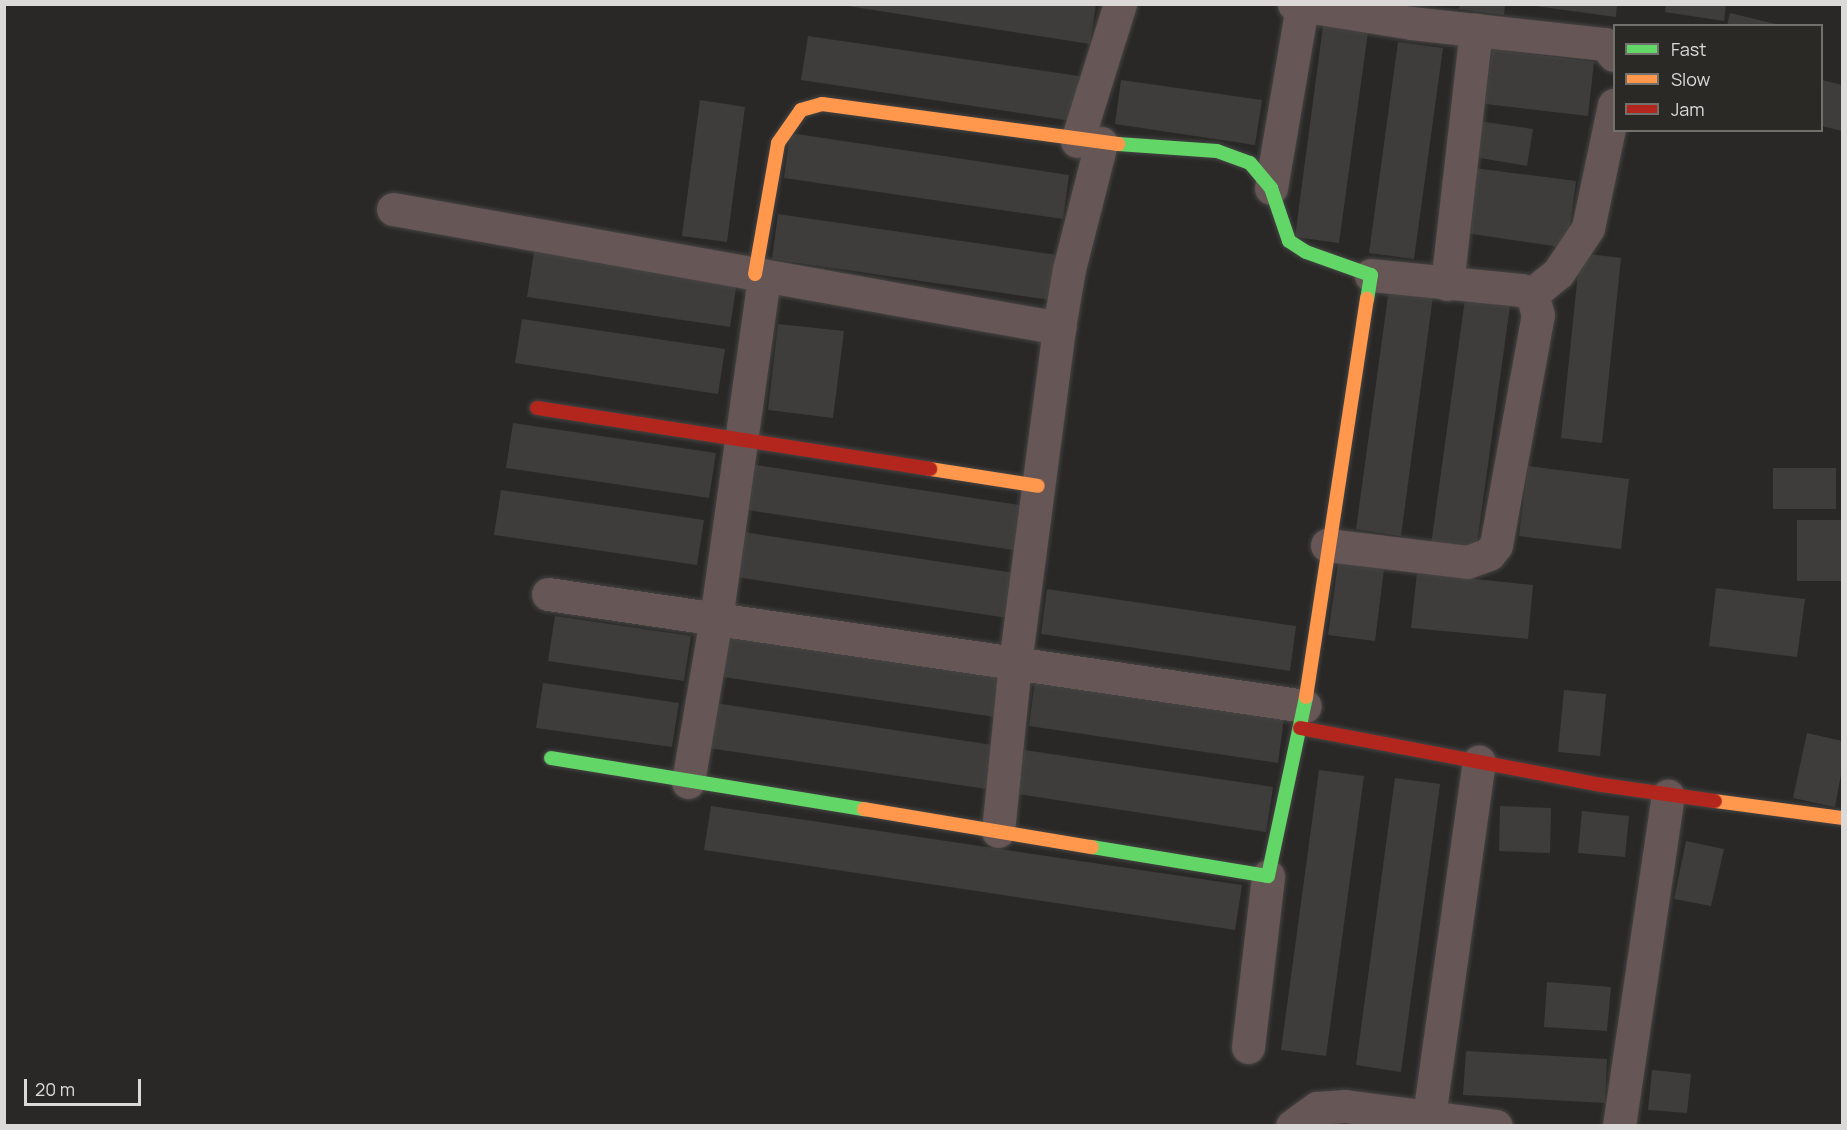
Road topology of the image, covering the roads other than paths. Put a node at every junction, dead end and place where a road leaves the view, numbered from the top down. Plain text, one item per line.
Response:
1 (1120, 4) edge
2 (1298, 5) edge
3 (1438, 15) edge
4 (1476, 30) junction
5 (1613, 53) edge
6 (1613, 110) edge
7 (1089, 142) junction
8 (1271, 188) junction
9 (393, 209) dead end
10 (759, 275) junction
11 (1371, 275) junction
12 (1447, 284) junction
13 (1532, 294) junction
14 (1059, 328) junction
15 (537, 408) dead end
16 (741, 439) junction
17 (1038, 486) junction
18 (1327, 546) junction
19 (548, 594) dead end
20 (716, 619) junction
21 (1015, 663) junction
22 (1303, 717) junction
23 (551, 758) dead end
24 (1479, 762) junction
25 (688, 782) junction
26 (1668, 796) junction
27 (1842, 818) edge
28 (998, 831) junction
29 (1268, 876) junction
30 (1248, 1047) dead end
31 (1429, 1116) junction
32 (1292, 1125) edge
33 (1496, 1125) edge
34 (1619, 1125) edge

1 - 7 street
2 - 3 street
2 - 8 street
3 - 4 street
4 - 5 street
4 - 12 street
6 - 13 street
7 - 8 street
7 - 10 street
7 - 14 street
8 - 11 street
9 - 10 street
10 - 14 street
10 - 16 street
11 - 12 street
11 - 18 street
12 - 13 street
13 - 18 street
14 - 17 street
15 - 16 street
16 - 17 street
16 - 20 street
17 - 21 street
18 - 22 street
19 - 20 street
20 - 21 street
20 - 25 street
21 - 22 street
21 - 28 street
22 - 24 street
22 - 29 street
23 - 25 street
24 - 26 street
24 - 31 street
25 - 28 street
26 - 27 street
26 - 34 street
28 - 29 street
29 - 30 street
31 - 32 street
31 - 33 street

